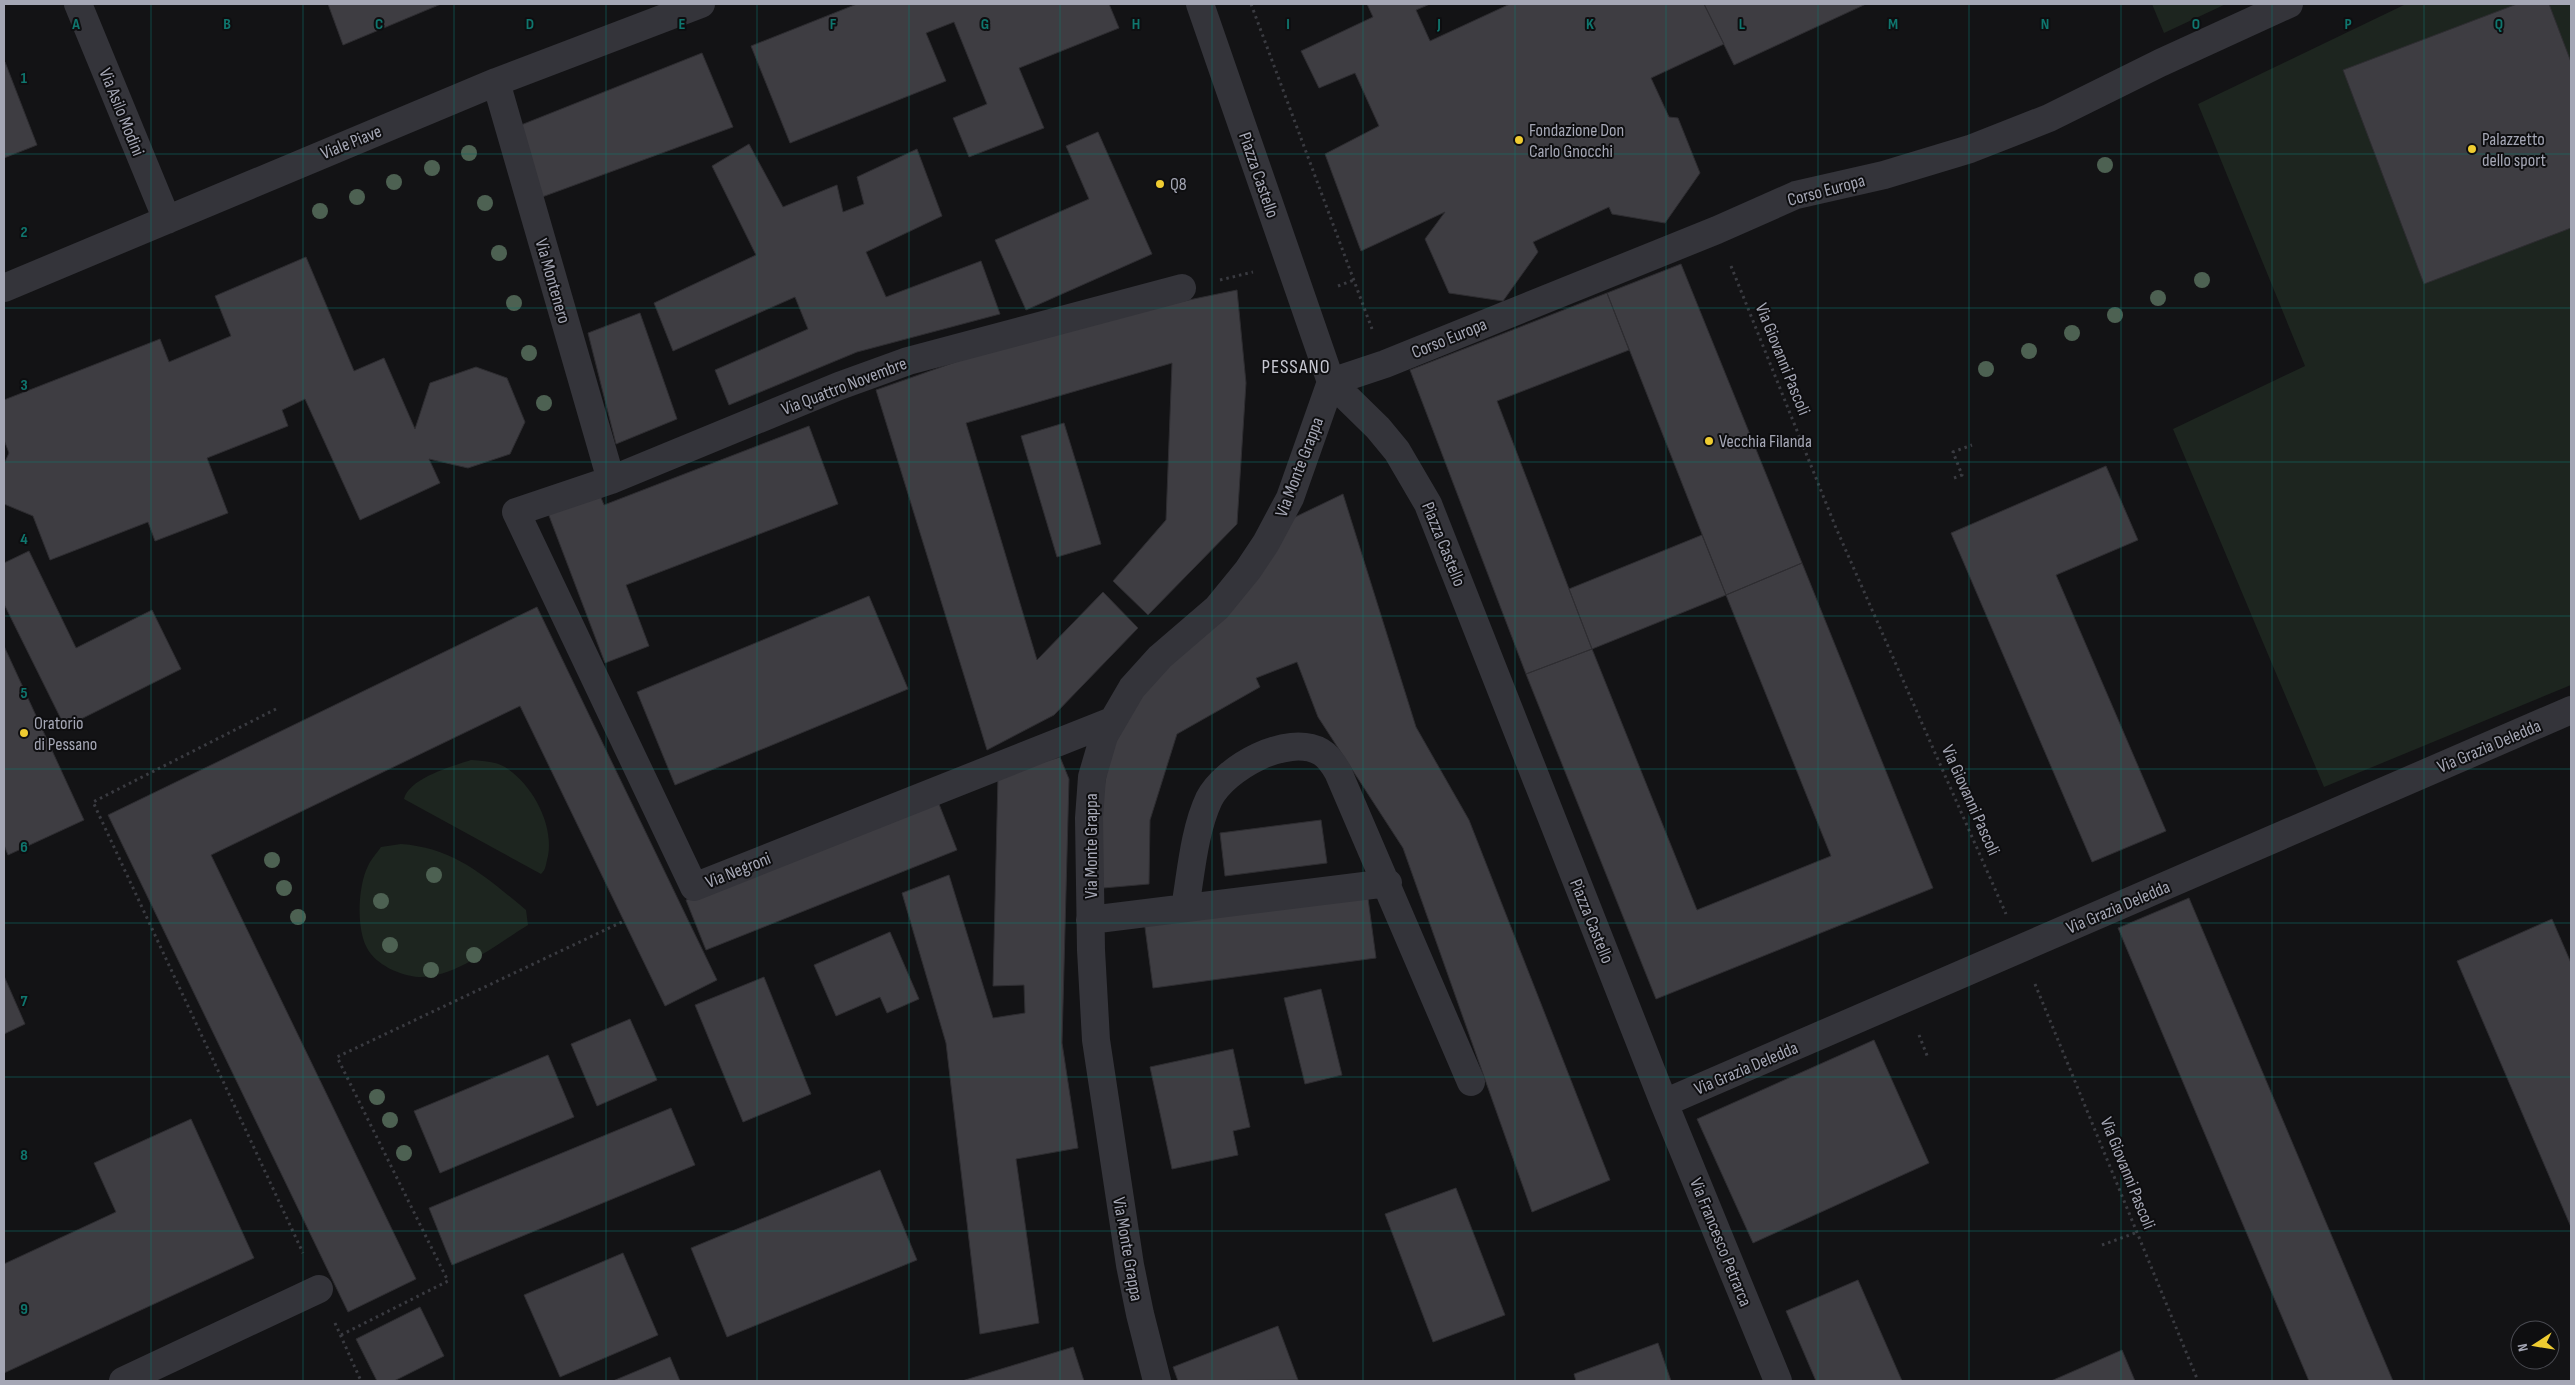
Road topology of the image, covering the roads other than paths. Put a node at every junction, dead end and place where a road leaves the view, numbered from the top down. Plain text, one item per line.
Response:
1 (78, 4) edge
2 (701, 4) edge
3 (1200, 4) edge
4 (2289, 4) edge
5 (496, 82) junction
6 (167, 220) junction
7 (4, 288) edge
8 (1182, 288) road end
9 (1330, 382) junction
10 (611, 480) junction
11 (516, 512) joint
12 (2571, 710) edge
13 (1112, 721) junction
14 (1388, 884) junction
15 (1185, 908) junction
16 (1090, 920) junction
17 (1472, 1082) dead end
18 (1664, 1103) junction
19 (319, 1289) road end
20 (123, 1381) edge
21 (1157, 1381) edge
22 (1778, 1381) edge

1 - 6 street, Via Asilo Modini
2 - 5 street, Viale Piave
3 - 9 street, Piazza Castello
4 - 9 street, Corso Europa
5 - 6 street, Viale Piave
5 - 10 street, Via Montenero
6 - 7 street, Viale Piave
8 - 10 street, Via Quattro Novembre
9 - 13 street, Via Monte Grappa
9 - 18 street, Piazza Castello
10 - 11 street, Via Quattro Novembre
11 - 13 street, Via Negroni
12 - 18 street, Via Grazia Deledda
13 - 16 street, Via Monte Grappa
14 - 15 street
14 - 15 street
14 - 17 street
15 - 16 street
16 - 21 street, Via Monte Grappa
18 - 22 street, Via Francesco Petrarca
19 - 20 street

